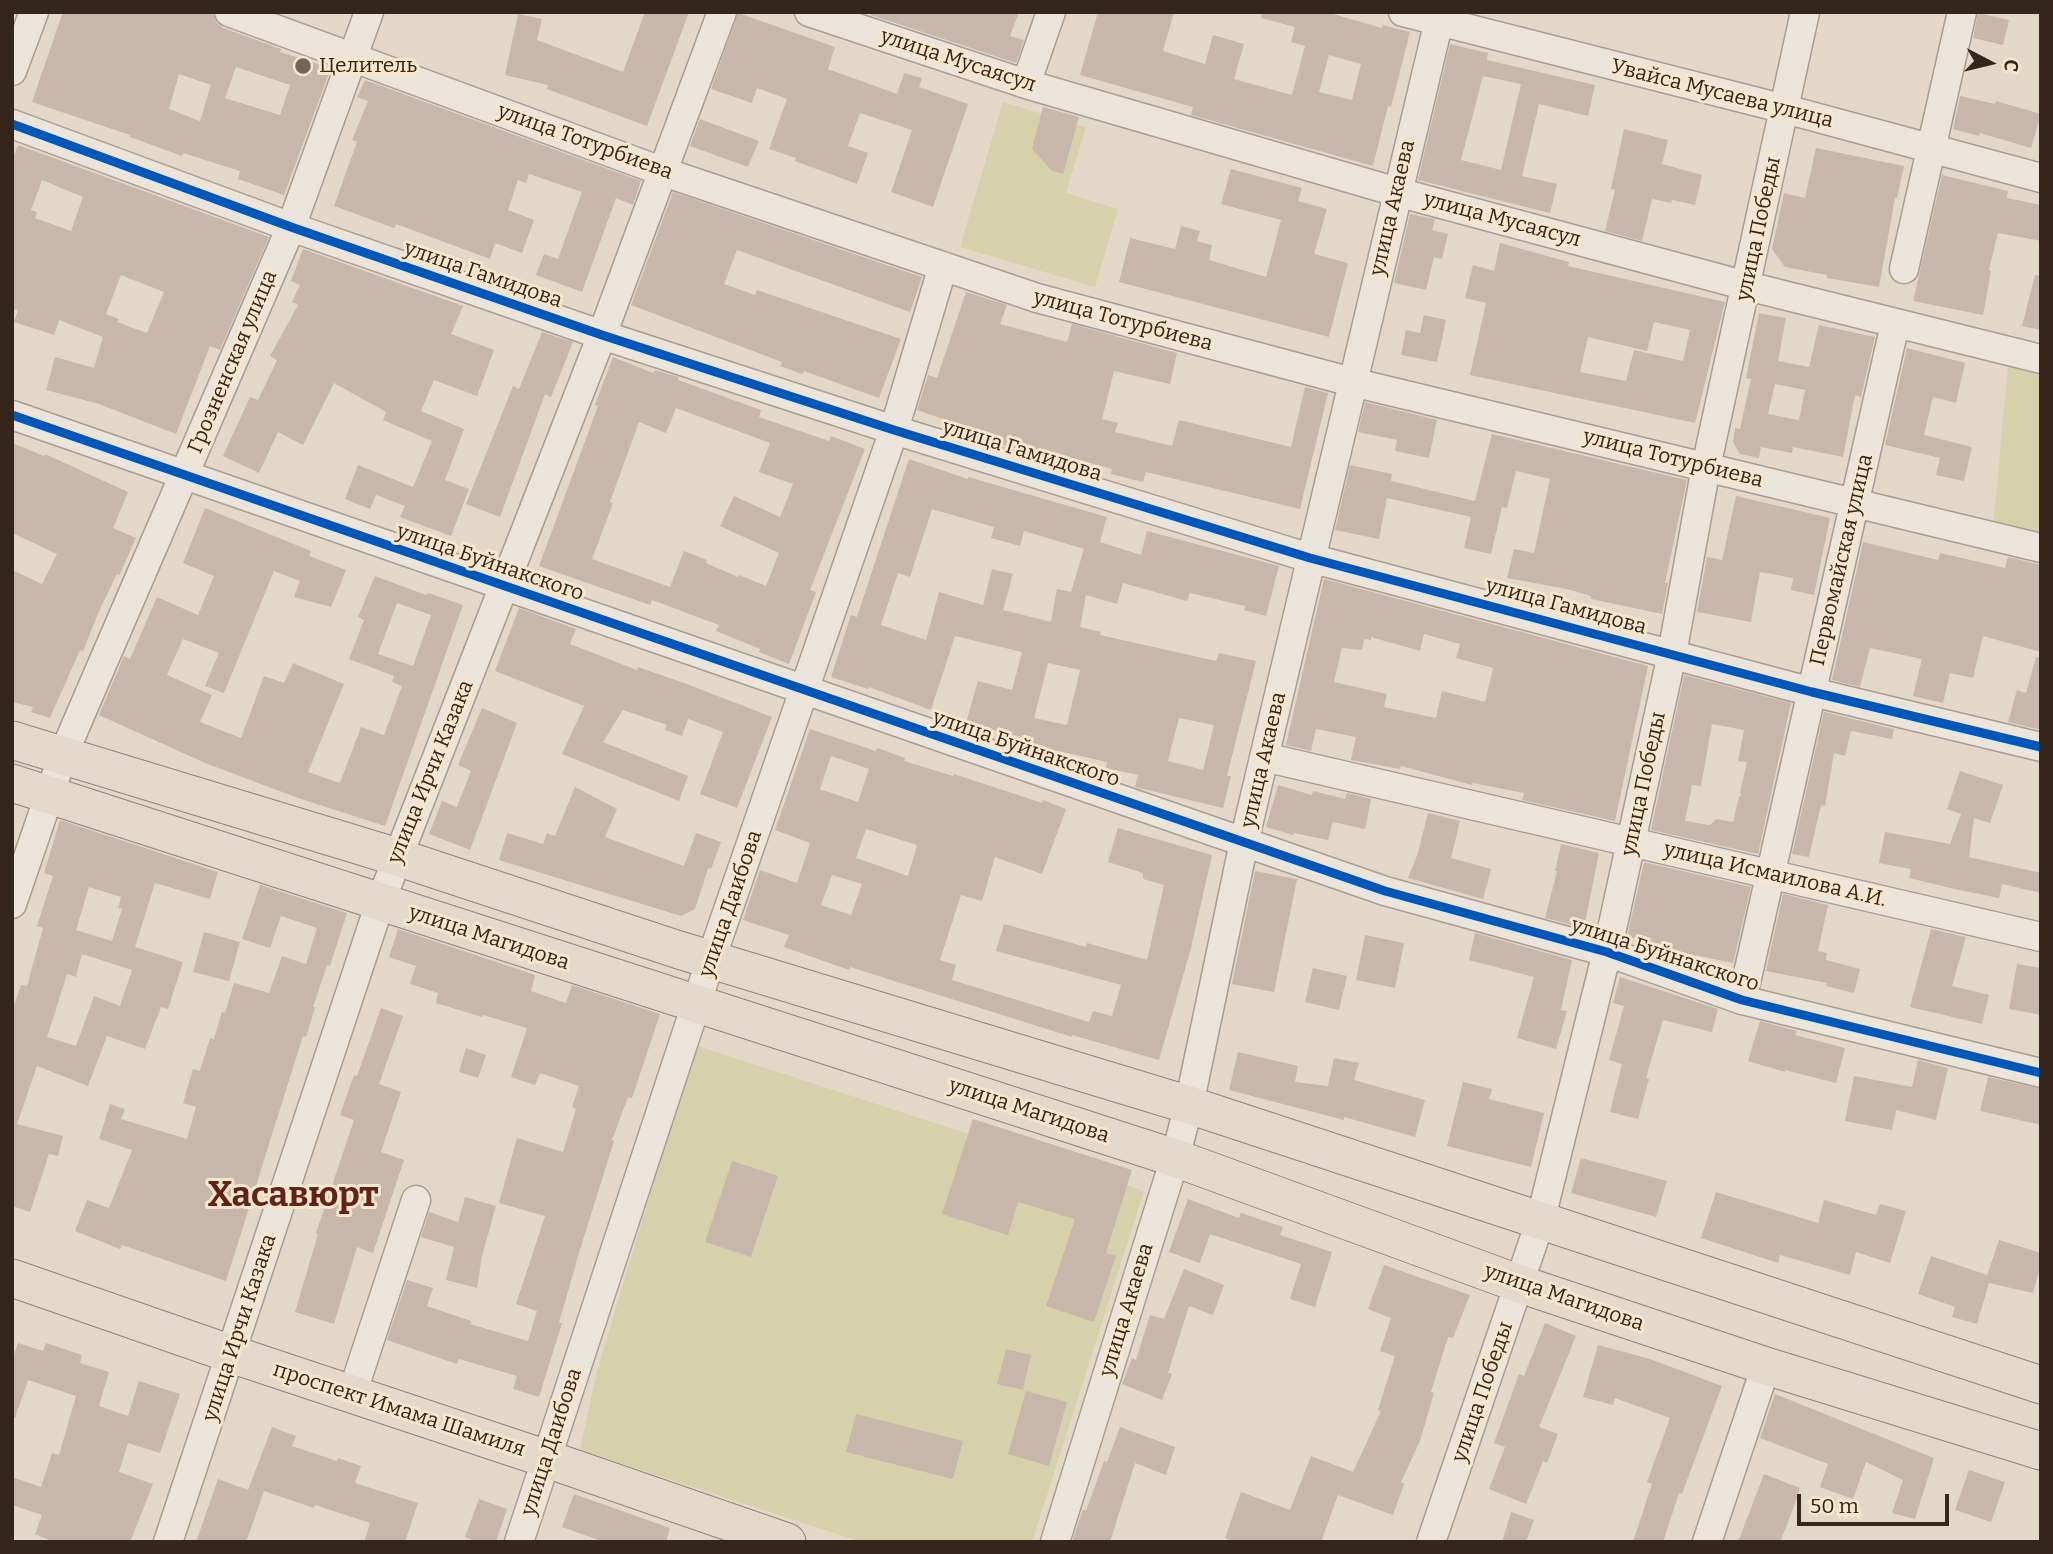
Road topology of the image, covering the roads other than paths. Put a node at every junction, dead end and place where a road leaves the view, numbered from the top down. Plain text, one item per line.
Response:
1 (34, 12) edge
2 (229, 12) edge
3 (369, 12) edge
4 (722, 12) edge
5 (809, 12) edge
6 (1051, 12) edge
7 (1403, 12) edge
8 (1805, 12) edge
9 (1962, 12) edge
10 (1439, 17) edge
11 (354, 56) junction
12 (12, 71) edge
13 (1026, 84) junction
14 (1785, 109) junction
15 (12, 124) edge
16 (1931, 150) junction
17 (664, 172) junction
18 (2041, 178) edge
19 (1397, 192) junction
20 (291, 227) junction
21 (943, 266) junction
22 (1904, 269) dead end
23 (1747, 286) junction
24 (1895, 324) junction
25 (602, 335) junction
26 (2041, 359) edge
27 (1352, 382) junction
28 (12, 415) edge
29 (894, 430) junction
30 (1706, 467) junction
31 (184, 475) junction
32 (1855, 504) junction
33 (2041, 548) edge
34 (1310, 558) junction
35 (504, 586) junction
36 (1672, 654) junction
37 (804, 691) junction
38 (1812, 692) junction
39 (12, 740) edge
40 (2041, 747) edge
41 (63, 755) junction
42 (1264, 757) junction
43 (12, 783) edge
44 (48, 794) junction
45 (1244, 842) junction
46 (1632, 843) junction
47 (397, 858) junction
48 (1772, 873) junction
49 (380, 903) junction
50 (12, 904) edge
51 (2041, 937) edge
52 (1607, 952) junction
53 (711, 959) junction
54 (1742, 1000) junction
55 (697, 1005) junction
56 (2041, 1073) edge
57 (1189, 1105) junction
58 (1175, 1158) junction
59 (416, 1200) dead end
60 (1540, 1222) junction
61 (12, 1278) edge
62 (1520, 1284) junction
63 (231, 1354) junction
64 (1766, 1366) junction
65 (2041, 1385) edge
66 (352, 1394) junction
67 (2041, 1451) edge
68 (547, 1458) junction
69 (168, 1542) edge
70 (519, 1542) edge
71 (787, 1542) edge
72 (1055, 1542) edge
73 (1431, 1542) edge
74 (1707, 1542) edge

1 - 12 street
2 - 11 street, улица Тотурбиева
3 - 11 street, Грозненская улица
4 - 17 street, улица Ирчи Казака
5 - 13 street, улица Мусаясул
6 - 13 street
7 - 10 street, Увайса Мусаева улица
8 - 14 street, улица Победы
9 - 16 street
10 - 14 street, Увайса Мусаева улица
10 - 19 street, улица Акаева
11 - 17 street, улица Тотурбиева
11 - 20 street, Грозненская улица
13 - 19 street, улица Мусаясул
14 - 16 street, Увайса Мусаева улица
14 - 23 street, улица Победы
15 - 20 street, улица Гамидова
16 - 18 street, Увайса Мусаева улица
16 - 22 street
17 - 21 street, улица Тотурбиева
17 - 25 street, улица Ирчи Казака
19 - 23 street, улица Мусаясул
19 - 27 street, улица Акаева
20 - 25 street, улица Гамидова
20 - 31 street, Грозненская улица
21 - 27 street, улица Тотурбиева
21 - 29 street, улица Даибова
23 - 24 street, улица Мусаясул
23 - 30 street, улица Победы
24 - 26 street, улица Мусаясул
24 - 32 street, Первомайская улица
25 - 29 street, улица Гамидова
25 - 35 street, улица Ирчи Казака
27 - 30 street, улица Тотурбиева
27 - 34 street, улица Акаева
28 - 31 street, улица Буйнакского
29 - 34 street, улица Гамидова
29 - 37 street, улица Даибова
30 - 32 street, улица Тотурбиева
30 - 36 street, улица Победы
31 - 35 street, улица Буйнакского
31 - 41 street, Грозненская улица
32 - 33 street, улица Тотурбиева
32 - 38 street, Первомайская улица
34 - 36 street, улица Гамидова
34 - 42 street, улица Акаева
35 - 37 street, улица Буйнакского
35 - 47 street, улица Ирчи Казака
36 - 38 street, улица Гамидова
36 - 46 street, улица Победы
37 - 45 street, улица Буйнакского
37 - 53 street, улица Даибова
38 - 40 street, улица Гамидова
38 - 48 street, Первомайская улица
39 - 41 main road
41 - 44 street, Грозненская улица
41 - 47 main road
42 - 45 street, улица Акаева
42 - 46 street, улица Исмаилова А.И.
43 - 44 main road, улица Магидова
44 - 49 main road, улица Магидова
44 - 50 street, Грозненская улица
45 - 52 street, улица Буйнакского
45 - 57 street, улица Акаева
46 - 48 street, улица Исмаилова А.И.
46 - 52 street, улица Победы
47 - 49 street, улица Ирчи Казака
47 - 53 main road
48 - 51 street, улица Исмаилова А.И.
48 - 54 street, Первомайская улица
49 - 55 main road, улица Магидова
49 - 63 street, улица Ирчи Казака
52 - 54 street, улица Буйнакского
52 - 60 street, улица Победы
53 - 55 street, улица Даибова
53 - 57 main road
54 - 56 street, улица Буйнакского
55 - 58 main road, улица Магидова
55 - 68 street, улица Даибова
57 - 58 street, улица Акаева
57 - 60 main road
58 - 62 main road, улица Магидова
58 - 72 street, улица Акаева
59 - 66 street
60 - 62 street, улица Победы
60 - 65 main road
61 - 63 main road, проспект Имама Шамиля
62 - 64 main road, улица Магидова
62 - 73 street, улица Победы
63 - 66 main road, проспект Имама Шамиля
63 - 69 street, улица Ирчи Казака
64 - 67 main road, улица Магидова
64 - 74 street
66 - 68 main road, проспект Имама Шамиля
68 - 70 street, улица Даибова
68 - 71 main road, проспект Имама Шамиля

